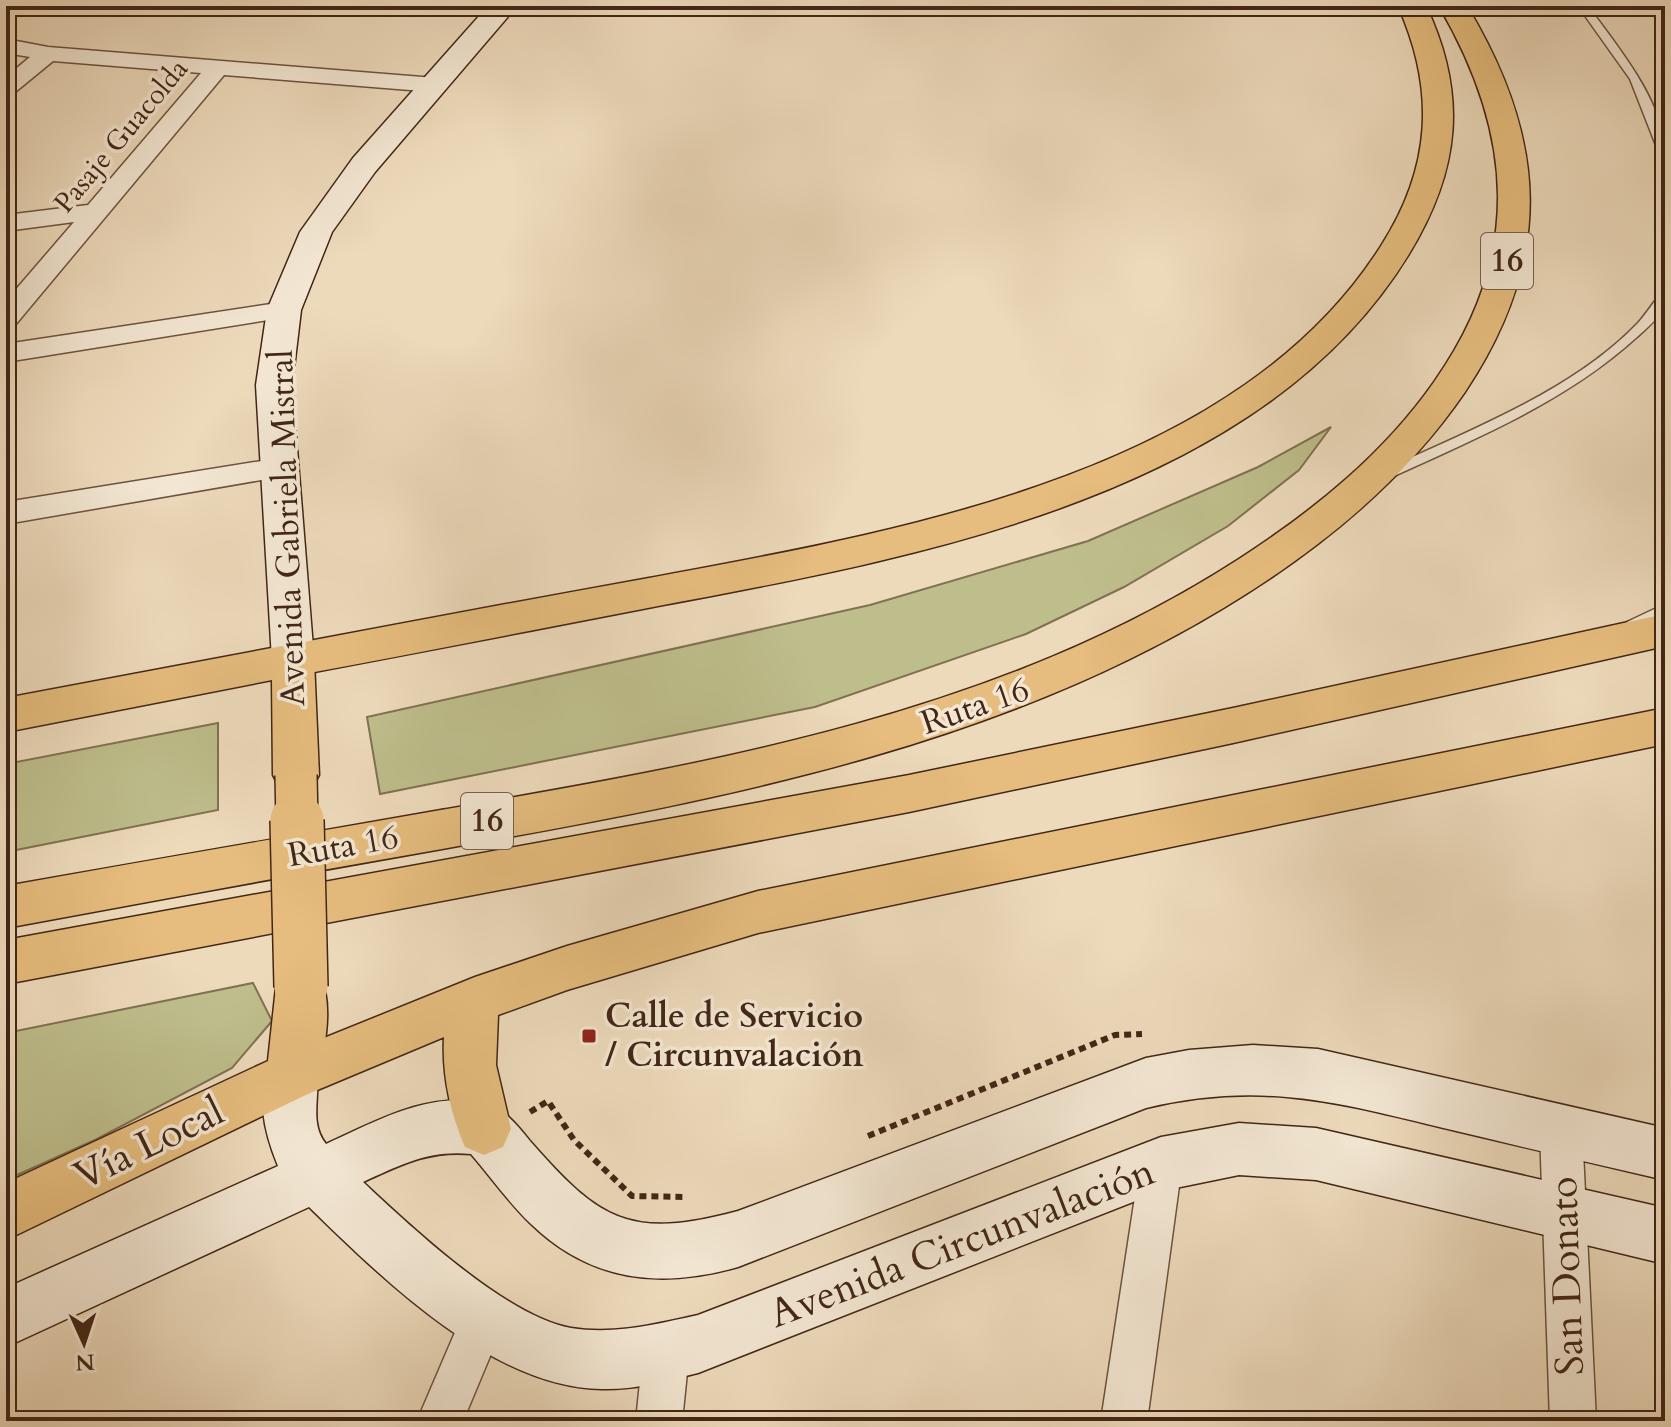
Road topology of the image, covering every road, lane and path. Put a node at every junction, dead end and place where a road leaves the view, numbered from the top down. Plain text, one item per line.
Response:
1 (503, 6) edge
2 (1412, 6) edge
3 (1453, 6) edge
4 (1583, 6) edge
5 (6, 46) edge
6 (48, 54) junction
7 (219, 66) junction
8 (435, 85) junction
9 (6, 88) edge
10 (1665, 153) edge
11 (97, 211) junction
12 (6, 223) edge
13 (1665, 296) edge
14 (284, 310) junction
15 (6, 318) edge
16 (6, 353) edge
17 (280, 468) junction
18 (1363, 485) junction
19 (6, 513) edge
20 (1665, 610) edge
21 (1665, 630) edge
22 (1540, 658) junction
23 (293, 660) junction
24 (6, 715) edge
25 (1665, 726) edge
26 (6, 907) edge
27 (6, 962) edge
28 (475, 1000) junction
29 (291, 1076) junction
30 (484, 1129) junction
31 (1561, 1130) junction
32 (1665, 1154) edge
33 (1161, 1164) junction
34 (316, 1176) junction
35 (6, 1212) edge
36 (1564, 1213) junction
37 (1665, 1236) edge
38 (6, 1318) edge
39 (484, 1318) junction
40 (666, 1353) junction
41 (440, 1421) edge
42 (659, 1421) edge
43 (1124, 1421) edge
44 (1573, 1421) edge

1 - 8 street, Avenida Gabriela Mistral
2 - 23 main road
3 - 18 main road, Ruta 16 / 16
4 - 10 lane
5 - 6 street
6 - 7 street
6 - 9 street
7 - 8 street
7 - 11 street, Pasaje Guacolda
8 - 14 street, Avenida Gabriela Mistral
11 - 12 street
11 - 15 street, Pasaje Guacolda
13 - 18 lane
14 - 16 street
14 - 17 street, Avenida Gabriela Mistral
17 - 19 street
17 - 23 street, Avenida Gabriela Mistral
18 - 26 main road, Ruta 16 / 16
20 - 22 lane
21 - 22 main road, Ruta 16 / 16
22 - 27 main road, Ruta 16 / 16
23 - 24 main road
23 - 29 main road, Avenida Gabriela Mistral, bridge
25 - 28 main road, Vía Local
28 - 29 main road, Vía Local
28 - 30 main road
29 - 34 street, Avenida Circunvalación
29 - 35 main road, Vía Local
30 - 31 street
30 - 34 street
31 - 32 street
31 - 36 street, San Donato
33 - 36 street, Avenida Circunvalación
33 - 40 street, Avenida Circunvalación
33 - 43 street
34 - 38 street
34 - 39 street, Avenida Circunvalación
36 - 37 street, Avenida Circunvalación
36 - 44 street, San Donato
39 - 40 street, Avenida Circunvalación
39 - 41 street
40 - 42 street

